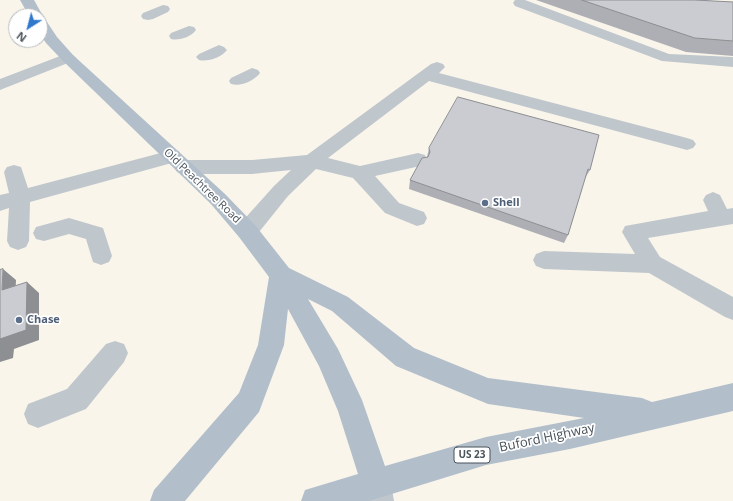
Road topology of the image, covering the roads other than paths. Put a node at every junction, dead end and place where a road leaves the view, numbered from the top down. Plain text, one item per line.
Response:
1 (513, 5) edge
2 (163, 9) dead end
3 (148, 16) dead end
4 (48, 35) edge
5 (643, 49) junction
6 (219, 50) dead end
7 (204, 57) dead end
8 (68, 58) junction
9 (733, 62) edge
10 (651, 65) dead end
11 (252, 72) dead end
12 (237, 81) dead end
13 (0, 85) edge
14 (687, 144) dead end
15 (418, 160) dead end
16 (312, 161) junction
17 (178, 162) junction
18 (8, 166) edge
19 (360, 173) junction
20 (20, 198) junction
21 (0, 203) edge
22 (722, 211) edge
23 (417, 218) dead end
24 (247, 231) junction
25 (44, 233) dead end
26 (18, 241) dead end
27 (102, 256) dead end
28 (544, 260) dead end
29 (652, 264) junction
30 (281, 275) junction
31 (733, 309) edge
32 (115, 353) dead end
33 (733, 397) edge
34 (38, 414) dead end
35 (654, 414) junction
36 (378, 493) edge
37 (165, 501) edge
38 (316, 501) edge

1 - 5 street
2 - 3 street
4 - 8 main road, Old Peachtree Road
5 - 9 street
5 - 10 street
6 - 7 street
8 - 13 street
8 - 17 main road, Old Peachtree Road
11 - 12 street
14 - 16 street
15 - 19 street
16 - 17 street
16 - 19 street
16 - 24 street
17 - 20 street
17 - 24 main road, Old Peachtree Road
18 - 20 street
19 - 23 street
20 - 21 street
20 - 26 street
22 - 29 street
24 - 30 main road, Old Peachtree Road
25 - 27 street
28 - 29 street
29 - 31 street
30 - 35 main road
30 - 36 main road, Old Peachtree Road
30 - 37 main road
32 - 34 street
33 - 35 main road, Buford Highway / US 23
35 - 36 main road, Buford Highway / US 23
36 - 38 main road, Buford Highway / US 23

